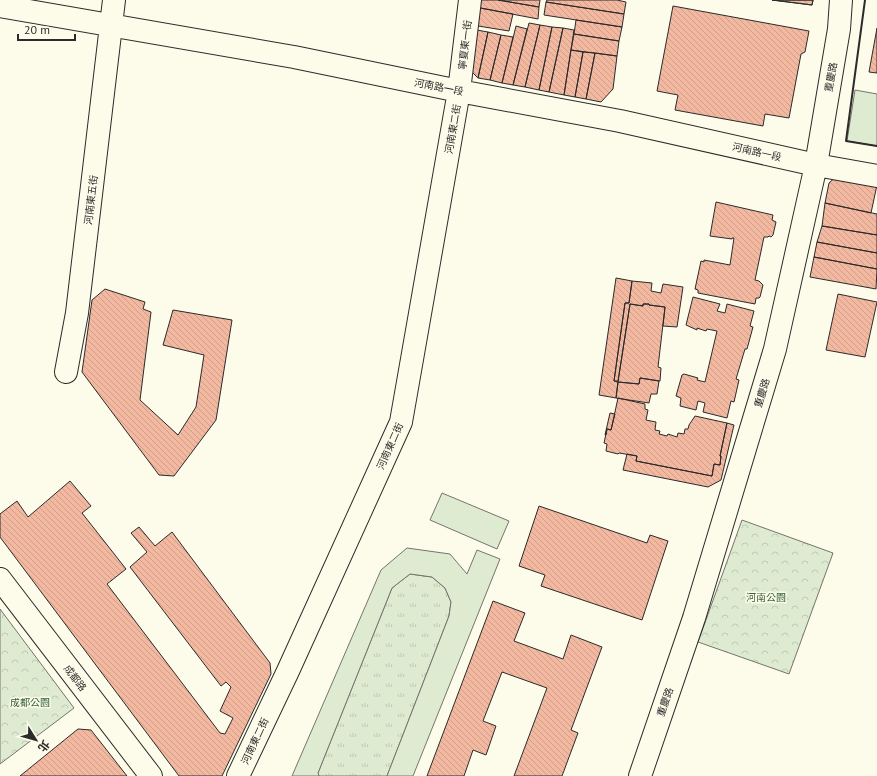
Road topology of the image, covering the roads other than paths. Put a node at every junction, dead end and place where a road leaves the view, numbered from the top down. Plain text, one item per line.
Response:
1 (114, 0) edge
2 (470, 0) edge
3 (841, 0) edge
4 (0, 6) edge
5 (111, 26) junction
6 (459, 91) junction
7 (816, 165) junction
8 (877, 176) edge
9 (66, 372) dead end
10 (0, 579) edge
11 (151, 776) edge
12 (238, 776) edge
13 (640, 776) edge

1 - 5 street, 河南東五街
2 - 6 street, 寧夏東一街
3 - 7 street, 重慶路
4 - 5 street, 河南路一段
5 - 6 street, 河南路一段
5 - 9 street, 河南東五街
6 - 7 street, 河南路一段
6 - 12 street, 河南東二街
7 - 8 street, 河南路一段
7 - 13 street, 重慶路
10 - 11 street, 成都路

